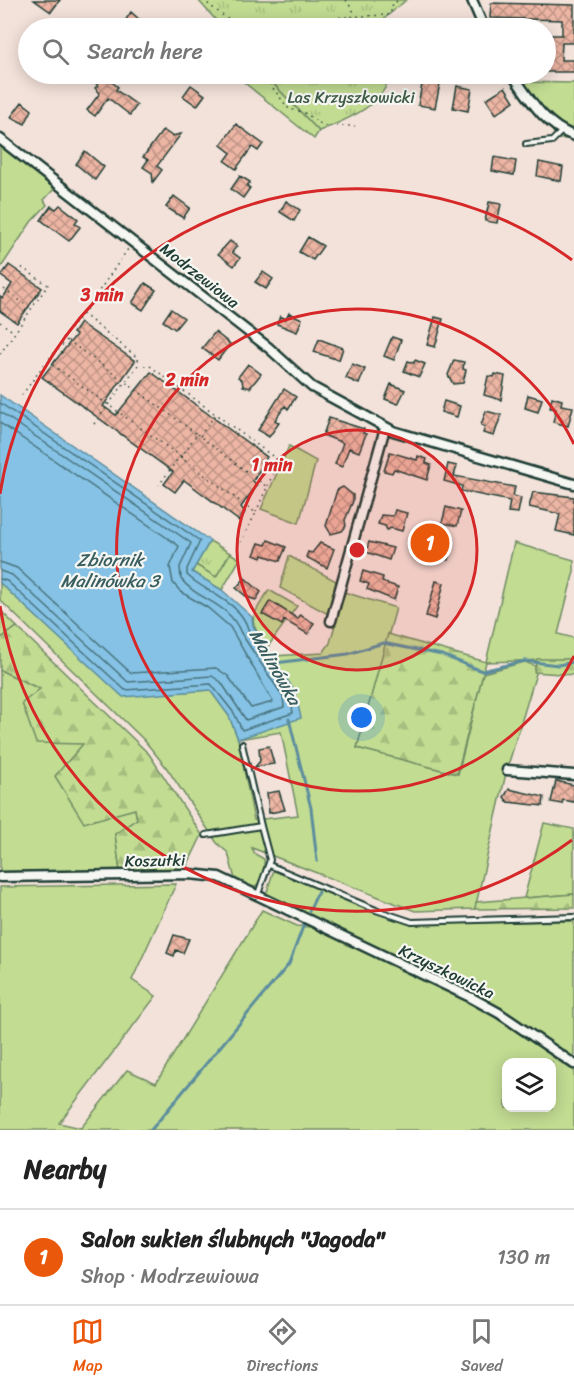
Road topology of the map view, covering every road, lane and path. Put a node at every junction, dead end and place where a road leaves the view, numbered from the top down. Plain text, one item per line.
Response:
1 (203, 0) edge
2 (346, 0) edge
3 (400, 0) edge
4 (472, 0) edge
5 (356, 16) junction
6 (226, 18) edge
7 (342, 18) edge
8 (480, 18) edge
9 (270, 84) edge
10 (520, 84) edge
11 (356, 126) dead end
12 (562, 131) junction
13 (574, 136) edge
14 (0, 139) edge
15 (526, 144) dead end
16 (133, 241) junction
17 (21, 267) dead end
18 (4, 289) dead end
19 (31, 309) junction
20 (83, 314) junction
21 (0, 322) edge
22 (15, 332) junction
23 (67, 340) junction
24 (0, 354) edge
25 (47, 361) junction
26 (144, 366) dead end
27 (125, 382) junction
28 (22, 395) dead end
29 (109, 404) junction
30 (216, 414) junction
31 (94, 424) dead end
32 (385, 428) junction
33 (199, 435) junction
34 (180, 457) junction
35 (574, 484) edge
36 (159, 485) dead end
37 (267, 487) junction
38 (256, 513) junction
39 (240, 543) dead end
40 (331, 621) dead end
41 (242, 744) dead end
42 (507, 770) dead end
43 (574, 775) edge
44 (261, 826) junction
45 (206, 835) dead end
46 (269, 862) junction
47 (0, 877) edge
48 (258, 895) junction
49 (301, 917) joint
50 (574, 917) edge
51 (574, 1064) edge

1 - 6 path
2 - 5 path
3 - 5 path
4 - 8 street
5 - 7 path
9 - 11 path
10 - 12 street
12 - 13 street
12 - 15 lane
14 - 16 street, Modrzewiowa
16 - 20 path
16 - 32 street, Modrzewiowa
17 - 19 path
18 - 19 path
19 - 22 path
20 - 23 path
20 - 27 path
21 - 22 path
22 - 24 path
23 - 25 path
23 - 27 path
25 - 28 path
25 - 29 path
26 - 30 path
27 - 29 path
27 - 33 path
29 - 31 path
29 - 34 path
30 - 33 path
30 - 37 path
32 - 35 street, Modrzewiowa
32 - 40 street
33 - 34 path
33 - 37 path
34 - 36 path
34 - 38 path
37 - 38 path
38 - 39 path
41 - 44 lane
42 - 43 street
44 - 45 lane
44 - 46 lane
46 - 48 lane
46 - 50 lane
47 - 48 street, Koszutki
48 - 49 street, Koszutki
49 - 51 street, Krzyszkowicka

